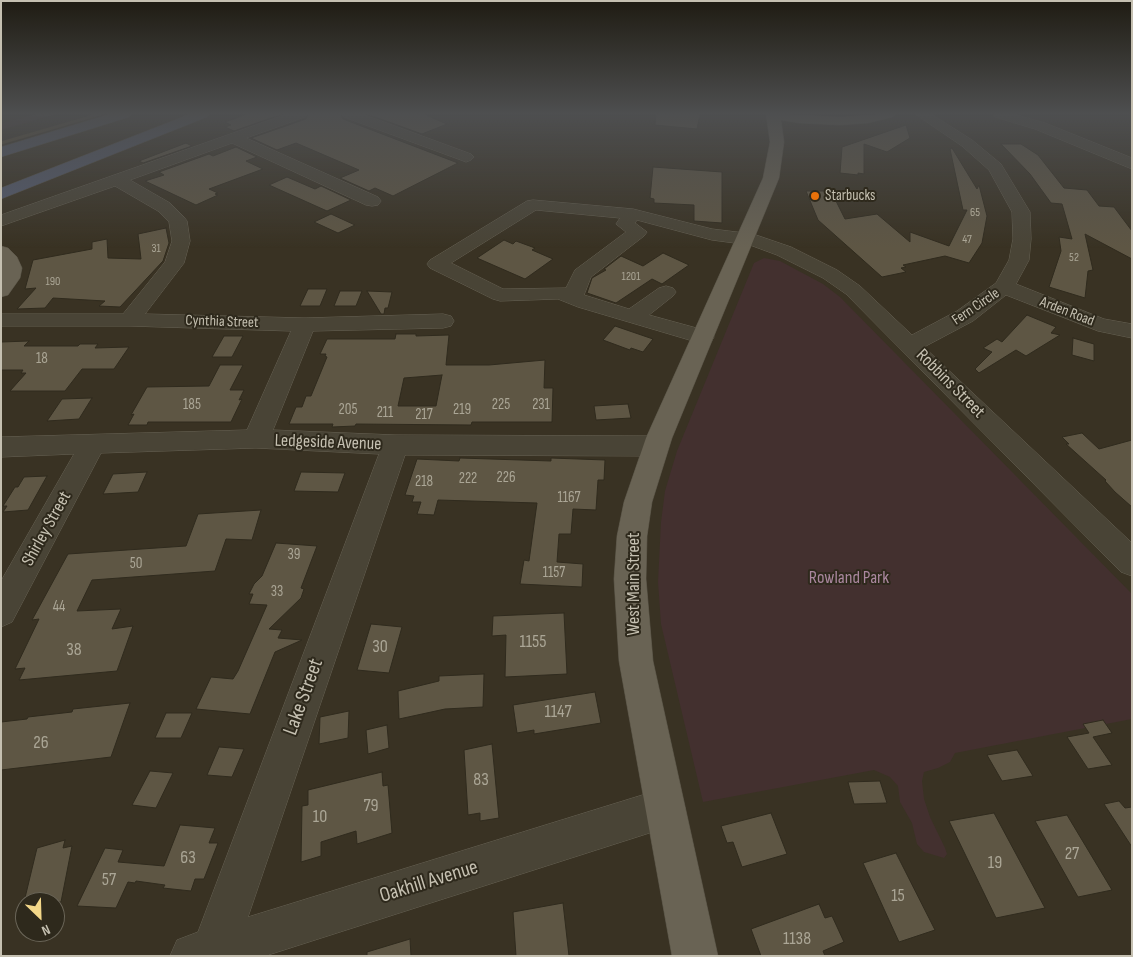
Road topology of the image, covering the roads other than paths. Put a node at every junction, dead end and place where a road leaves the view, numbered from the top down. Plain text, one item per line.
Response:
1 (92, 159) edge
2 (175, 159) edge
3 (280, 159) edge
4 (774, 159) edge
5 (985, 159) edge
6 (1119, 159) edge
7 (1132, 164) edge
8 (117, 180) junction
9 (1, 195) edge
10 (372, 201) dead end
11 (633, 214) junction
12 (1, 221) edge
13 (745, 239) junction
14 (1, 252) edge
15 (1004, 287) junction
16 (1, 291) edge
17 (666, 292) dead end
18 (572, 298) junction
19 (632, 317) junction
20 (1, 320) edge
21 (129, 320) junction
22 (443, 321) dead end
23 (305, 324) junction
24 (1132, 331) edge
25 (703, 337) junction
26 (910, 345) junction
27 (256, 439) junction
28 (394, 445) junction
29 (92, 446) junction
30 (656, 446) junction
31 (1, 447) edge
32 (1132, 564) edge
33 (1, 612) edge
34 (665, 808) junction
35 (204, 952) edge
36 (695, 956) edge

1 - 9 highway
2 - 8 street
3 - 10 street
4 - 13 main road, West Main Street
5 - 15 street, Fern Circle
6 - 7 street
8 - 12 street
8 - 21 street
11 - 13 street, Robbins Street
11 - 18 street
11 - 18 street, Robbins Street
13 - 25 main road, West Main Street
13 - 26 street, Robbins Street
14 - 16 main road
15 - 24 street, Arden Road
15 - 26 street, Fern Circle
17 - 19 street
18 - 19 street
19 - 25 street
20 - 21 street, Cynthia Street
21 - 23 street, Cynthia Street
22 - 23 street, Cynthia Street
23 - 27 street
25 - 30 main road, West Main Street
26 - 32 street, Robbins Street
27 - 28 street, Ledgeside Avenue
27 - 29 street, Ledgeside Avenue
28 - 30 street, Ledgeside Avenue
28 - 35 street, Lake Street
29 - 31 street, Ledgeside Avenue
29 - 33 street, Shirley Street
30 - 34 main road, West Main Street
34 - 35 street, Oakhill Avenue
34 - 36 main road, West Main Street

